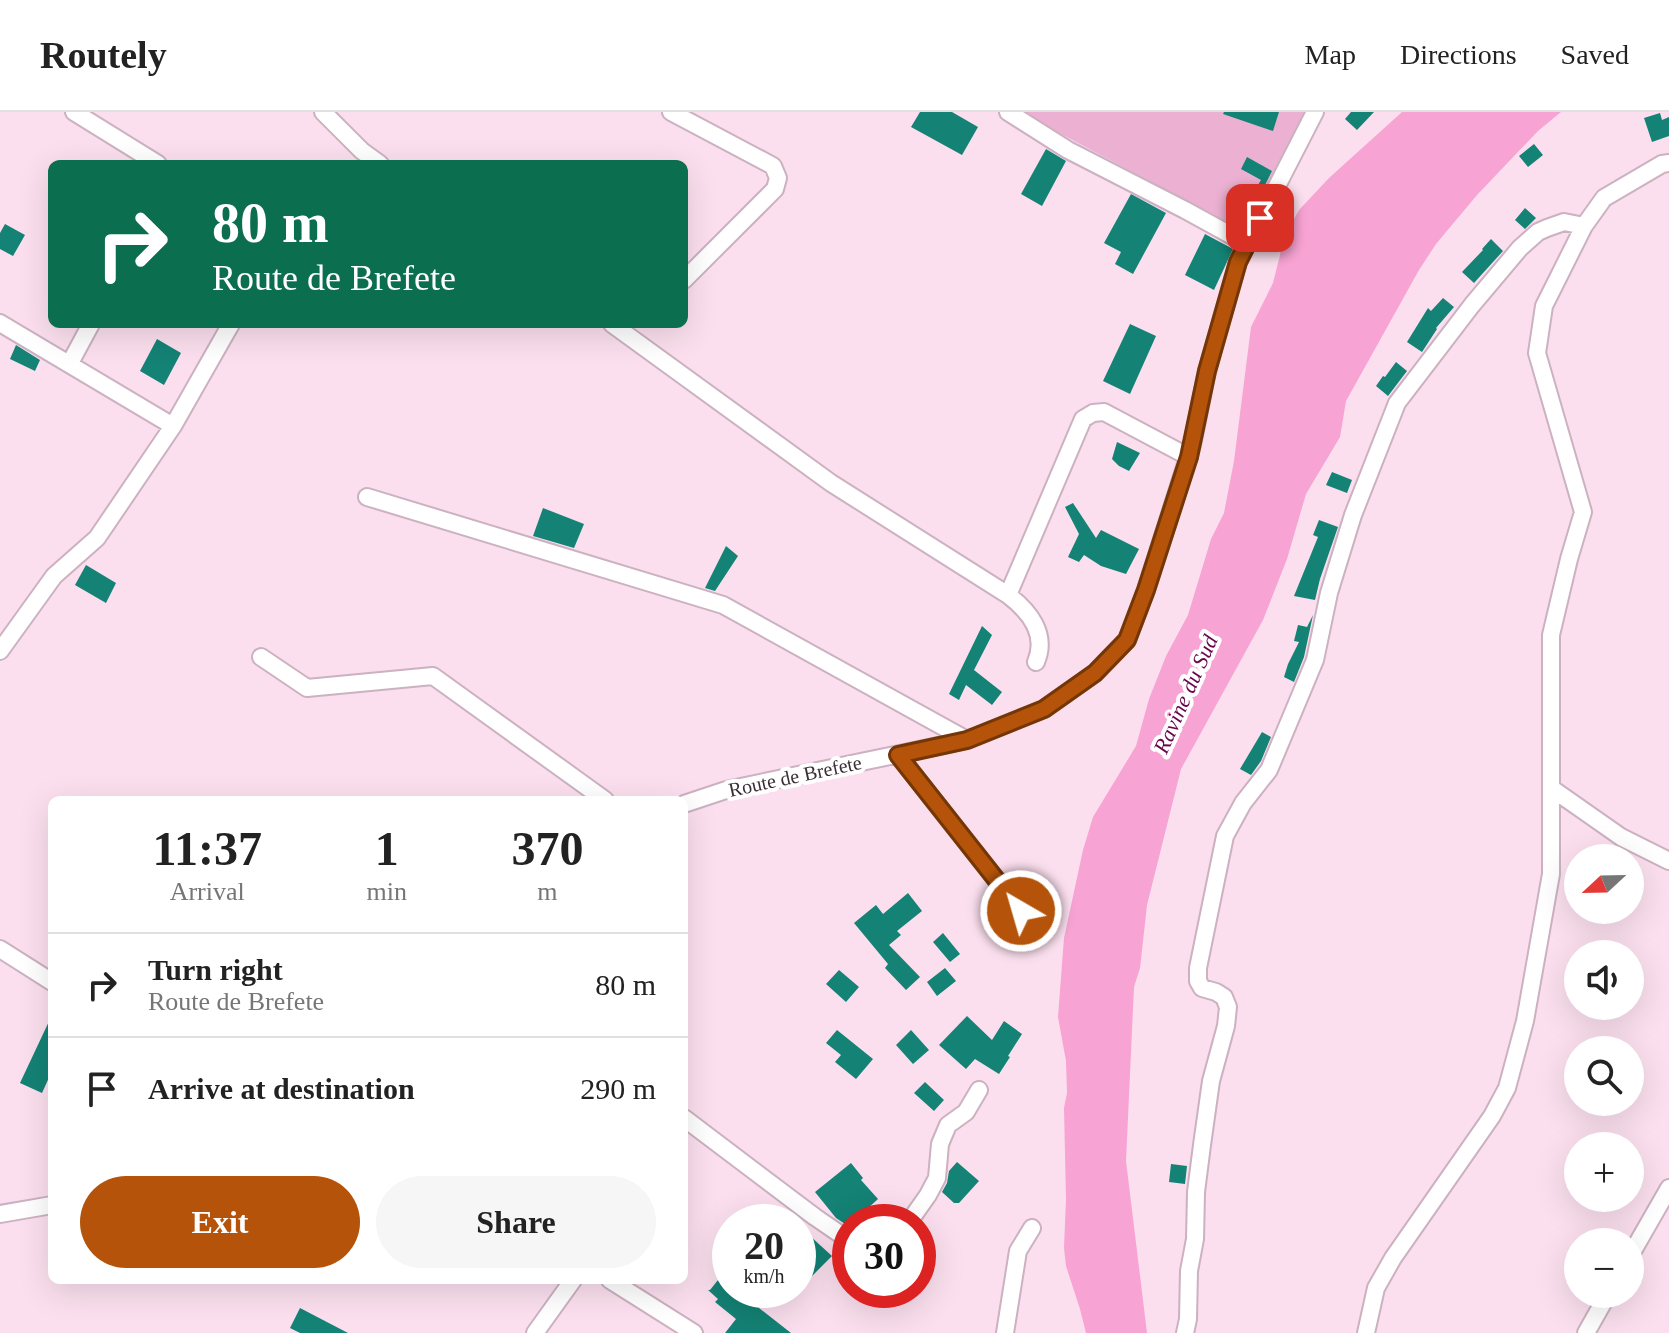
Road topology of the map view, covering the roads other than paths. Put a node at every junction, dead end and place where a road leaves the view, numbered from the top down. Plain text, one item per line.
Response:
1 (74, 112) edge
2 (323, 112) edge
3 (671, 112) edge
4 (1008, 112) edge
5 (1315, 112) edge
6 (152, 160) edge
7 (374, 160) edge
8 (1669, 163) edge
9 (1584, 226) junction
10 (1247, 244) junction
11 (688, 276) edge
12 (0, 323) edge
13 (89, 328) edge
14 (229, 328) edge
15 (634, 330) edge
16 (70, 363) junction
17 (173, 426) junction
18 (1189, 457) junction
19 (367, 497) dead end
20 (1008, 595) junction
21 (0, 651) edge
22 (261, 657) dead end
23 (1036, 662) dead end
24 (967, 740) junction
25 (898, 755) junction
26 (1551, 788) junction
27 (599, 796) edge
28 (688, 803) edge
29 (1669, 861) edge
30 (1021, 911) dead end
31 (0, 949) edge
32 (48, 979) edge
33 (979, 1090) dead end
34 (688, 1121) edge
35 (1669, 1188) edge
36 (922, 1204) edge
37 (48, 1206) edge
38 (0, 1214) edge
39 (1032, 1228) dead end
40 (832, 1229) edge
41 (1644, 1232) edge
42 (570, 1284) edge
43 (616, 1284) edge
44 (1600, 1308) edge
45 (535, 1333) edge
46 (694, 1333) edge
47 (1005, 1333) edge
48 (1185, 1333) edge
49 (1366, 1333) edge
50 (1586, 1333) edge

1 - 6 street
2 - 7 street
3 - 11 street
4 - 10 street
5 - 10 street, Route de Brefete
8 - 9 street
9 - 26 street
9 - 48 street
10 - 18 street, Route de Brefete
12 - 16 street
13 - 16 street
14 - 17 street
15 - 20 street
16 - 17 street
17 - 21 street
18 - 20 street
18 - 24 street, Route de Brefete
19 - 24 street
20 - 23 street
22 - 27 street
24 - 25 street, Route de Brefete
25 - 28 street, Route de Brefete
25 - 30 street
26 - 29 street
26 - 49 street
31 - 32 street
33 - 36 street
34 - 40 street
35 - 41 street
37 - 38 street
39 - 47 street
42 - 45 street
43 - 46 street
44 - 50 street

